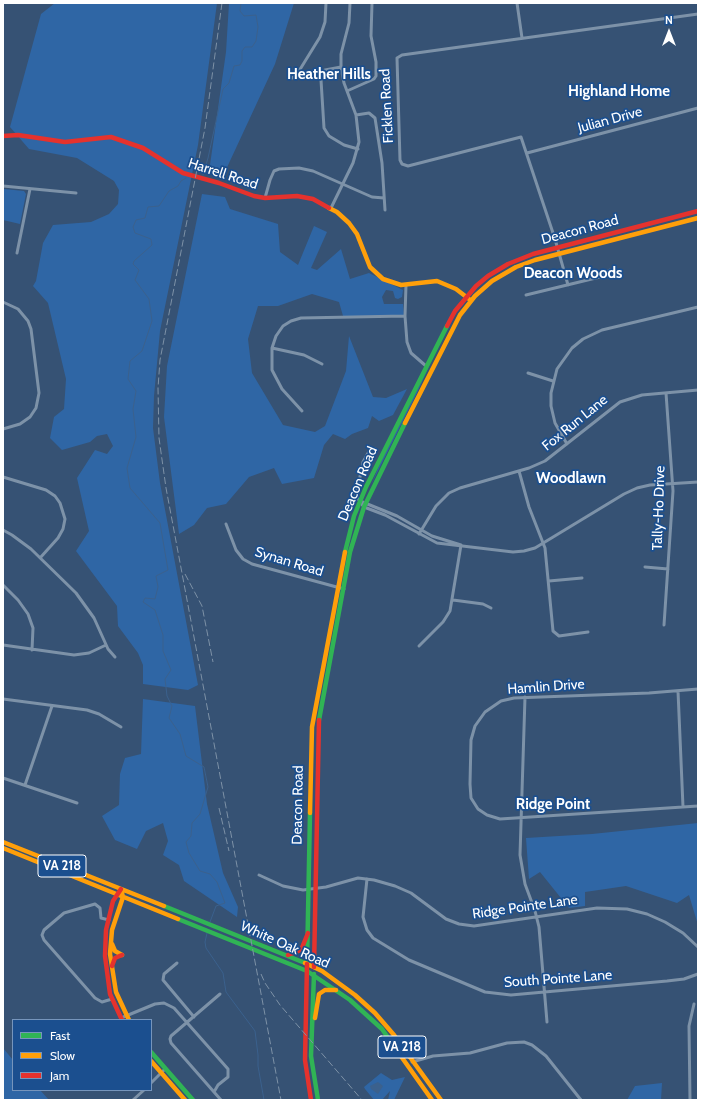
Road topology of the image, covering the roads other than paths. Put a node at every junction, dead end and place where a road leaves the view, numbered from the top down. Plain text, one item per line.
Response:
1 (326, 3) edge
2 (350, 3) edge
3 (372, 3) edge
4 (517, 3) edge
5 (698, 14) edge
6 (522, 38) junction
7 (341, 67) junction
8 (292, 78) dead end
9 (347, 91) junction
10 (698, 108) edge
11 (356, 115) junction
12 (3, 136) edge
13 (358, 149) junction
14 (527, 153) junction
15 (342, 184) junction
16 (3, 186) edge
17 (30, 189) junction
18 (76, 193) dead end
19 (265, 198) junction
20 (384, 198) junction
21 (331, 208) junction
22 (385, 210) dead end
23 (698, 212) edge
24 (698, 218) edge
25 (557, 248) junction
26 (17, 253) dead end
27 (559, 254) junction
28 (610, 270) dead end
29 (406, 285) junction
30 (568, 285) junction
31 (526, 295) dead end
32 (467, 297) junction
33 (471, 300) junction
34 (3, 302) edge
35 (698, 307) edge
36 (405, 316) junction
37 (272, 348) junction
38 (322, 364) dead end
39 (426, 366) junction
40 (528, 373) dead end
41 (553, 381) junction
42 (698, 390) edge
43 (666, 393) junction
44 (302, 411) dead end
45 (3, 429) edge
46 (568, 444) junction
47 (375, 449) dead end
48 (519, 471) junction
49 (3, 477) edge
50 (698, 482) edge
51 (673, 483) junction
52 (360, 501) junction
53 (365, 504) junction
54 (226, 524) dead end
55 (3, 530) edge
56 (420, 532) junction
57 (544, 543) junction
58 (461, 545) junction
59 (40, 558) junction
60 (645, 567) dead end
61 (668, 569) junction
62 (582, 578) dead end
63 (548, 581) junction
64 (3, 585) edge
65 (337, 588) junction
66 (344, 588) junction
67 (453, 600) junction
68 (491, 608) dead end
69 (664, 625) dead end
70 (588, 632) dead end
71 (3, 645) edge
72 (106, 645) junction
73 (419, 646) dead end
74 (32, 650) junction
75 (116, 657) dead end
76 (698, 689) edge
77 (678, 691) junction
78 (525, 697) junction
79 (3, 699) edge
80 (52, 706) junction
81 (121, 727) dead end
82 (3, 778) edge
83 (25, 785) junction
84 (77, 803) dead end
85 (698, 806) edge
86 (683, 807) junction
87 (520, 819) junction
88 (3, 842) edge
89 (3, 848) edge
90 (259, 875) dead end
91 (367, 879) junction
92 (315, 888) junction
93 (121, 889) junction
94 (308, 889) junction
95 (117, 895) junction
96 (122, 897) junction
97 (537, 918) junction
98 (109, 920) junction
99 (308, 933) junction
100 (110, 941) junction
101 (698, 947) edge
102 (287, 955) junction
103 (177, 963) dead end
104 (307, 964) junction
105 (314, 967) junction
106 (112, 969) junction
107 (307, 971) junction
108 (698, 974) edge
109 (314, 976) junction
110 (339, 991) junction
111 (545, 992) junction
112 (220, 994) dead end
113 (112, 999) junction
114 (694, 1004) dead end
115 (194, 1017) junction
116 (128, 1018) edge
117 (121, 1019) edge
118 (547, 1022) dead end
119 (187, 1023) junction
120 (312, 1028) junction
121 (152, 1053) edge
122 (413, 1061) junction
123 (152, 1062) edge
124 (409, 1066) junction
125 (165, 1069) junction
126 (161, 1074) junction
127 (152, 1082) edge
128 (143, 1091) edge
129 (214, 1092) junction
130 (133, 1100) edge
131 (185, 1100) edge
132 (193, 1100) edge
133 (221, 1100) edge
134 (311, 1100) edge
135 (318, 1100) edge
136 (432, 1100) edge
137 (441, 1100) edge
138 (581, 1100) edge
139 (690, 1100) edge

1 - 8 street
2 - 7 street
3 - 9 street
4 - 6 street
5 - 6 street, Ficklen Road
6 - 14 street, Ficklen Road
7 - 9 street
7 - 13 street
9 - 11 street
10 - 14 street, Julian Drive
11 - 13 street
11 - 20 street
12 - 19 main road, Harrell Road
13 - 15 street
14 - 25 street, Ficklen Road
15 - 19 street
15 - 20 street
15 - 21 street
16 - 17 street
17 - 18 street
17 - 26 street
19 - 21 main road, Harrell Road
20 - 22 street
21 - 29 main road, Harrell Road
23 - 25 main road, Deacon Road
24 - 27 main road, Deacon Road
25 - 27 street, Ficklen Road
25 - 32 main road, Deacon Road
27 - 30 street, Ficklen Road
27 - 33 main road, Deacon Road
28 - 30 street
29 - 32 main road, Harrell Road
29 - 36 street
30 - 31 street
32 - 33 main road, Harrell Road
32 - 39 main road, Deacon Road
33 - 53 main road, Deacon Road
34 - 45 street
35 - 41 street
36 - 37 street
36 - 39 street
37 - 38 street
37 - 44 street
39 - 52 main road, Deacon Road
40 - 41 street
41 - 46 street
42 - 43 street, Fox Run Lane
43 - 46 street, Fox Run Lane
43 - 51 street, Tally-Ho Drive
46 - 48 street, Fox Run Lane
47 - 52 street
48 - 56 street, Fox Run Lane
48 - 57 street
49 - 59 street
50 - 51 street
51 - 57 street
51 - 61 street, Tally-Ho Drive
52 - 53 street
52 - 65 main road, Deacon Road
53 - 56 street
53 - 66 main road, Deacon Road
54 - 65 street, Synan Road
55 - 59 street
56 - 58 street
57 - 58 street
57 - 63 street
58 - 67 street
59 - 72 street
60 - 61 street
61 - 69 street, Tally-Ho Drive
62 - 63 street
63 - 70 street
64 - 74 street
65 - 66 street, Synan Road
65 - 94 main road, Deacon Road
66 - 92 main road, Deacon Road
67 - 68 street
67 - 73 street
71 - 74 street
72 - 74 street
72 - 75 street
76 - 77 street, Hamlin Drive
77 - 78 street, Hamlin Drive
77 - 86 street
78 - 87 street
78 - 87 street, Hamlin Drive
79 - 80 street
80 - 81 street
80 - 83 street
82 - 83 street
83 - 84 street
85 - 86 street, Hamlin Drive
86 - 87 street, Hamlin Drive
87 - 97 street
88 - 93 main road, VA 218
89 - 95 main road, VA 218
90 - 94 street, Ridge Pointe Lane
91 - 92 street, Ridge Pointe Lane
91 - 97 street, Ridge Pointe Lane
91 - 111 street, South Pointe Lane
92 - 94 street, Ridge Pointe Lane
92 - 105 main road, Deacon Road
93 - 95 main road
93 - 96 main road
93 - 102 main road, White Oak Road / VA 218
94 - 99 main road, Deacon Road
95 - 96 main road, VA 218
95 - 98 main road
96 - 100 main road
96 - 107 main road, White Oak Road / VA 218
97 - 101 street, Ridge Pointe Lane
97 - 111 street
98 - 113 main road
98 - 113 street
99 - 102 main road
99 - 104 main road, Deacon Road
100 - 106 main road
100 - 106 main road
102 - 104 main road, White Oak Road / VA 218
103 - 115 street
104 - 105 main road, White Oak Road / VA 218
104 - 107 main road, Deacon Road
105 - 109 main road, Deacon Road
105 - 122 main road, White Oak Road / VA 218
106 - 116 main road
107 - 109 main road, White Oak Road / VA 218
107 - 134 main road, Deacon Road
108 - 111 street, South Pointe Lane
109 - 110 main road, White Oak Road / VA 218
109 - 120 main road, Deacon Road
110 - 120 main road
110 - 124 main road, White Oak Road / VA 218
111 - 118 street
112 - 115 street
113 - 117 main road
114 - 139 street
115 - 119 street
116 - 117 street
116 - 119 street
119 - 129 street
119 - 129 street
120 - 135 main road
121 - 125 main road
122 - 124 street
122 - 137 main road, White Oak Road / VA 218
122 - 138 street
123 - 126 main road
124 - 136 main road, White Oak Road / VA 218
125 - 126 street
125 - 132 main road
126 - 127 street
126 - 131 main road
128 - 130 street
129 - 133 street

